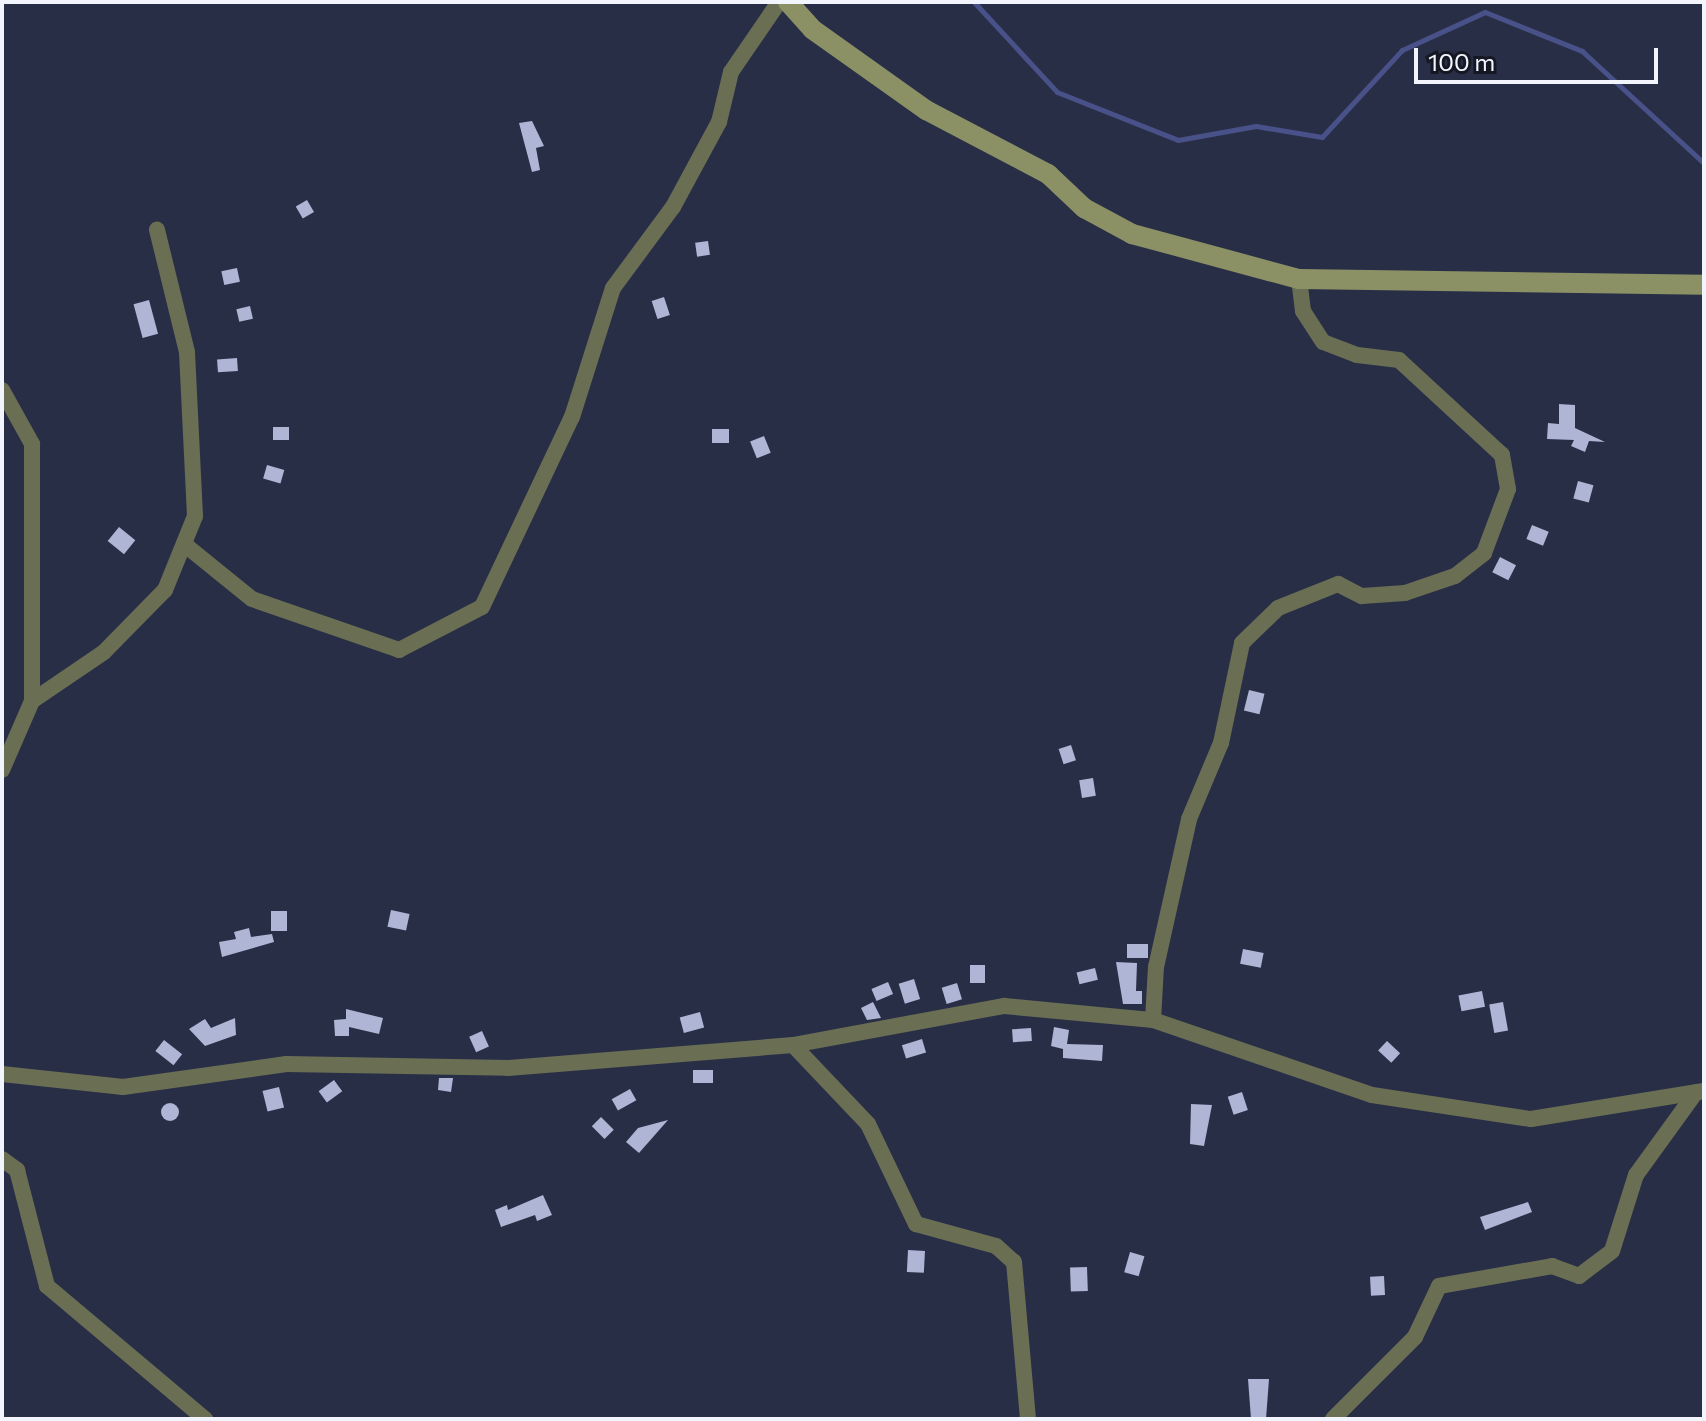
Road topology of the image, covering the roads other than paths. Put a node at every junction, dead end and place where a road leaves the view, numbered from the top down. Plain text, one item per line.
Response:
1 (779, 2) edge
2 (788, 2) edge
3 (157, 230) dead end
4 (1299, 279) junction
5 (1704, 285) edge
6 (2, 390) edge
7 (184, 544) junction
8 (32, 701) junction
9 (2, 770) edge
10 (1153, 1020) junction
11 (793, 1045) junction
12 (2, 1074) edge
13 (1700, 1091) edge
14 (2, 1159) edge
15 (205, 1419) edge
16 (1028, 1419) edge
17 (1333, 1419) edge

1 - 7 street
2 - 4 main road
3 - 7 street
4 - 5 main road
4 - 10 street
6 - 8 street
7 - 8 street
8 - 9 street
10 - 11 street
10 - 13 street
11 - 12 street
11 - 16 street
13 - 17 street
14 - 15 street

